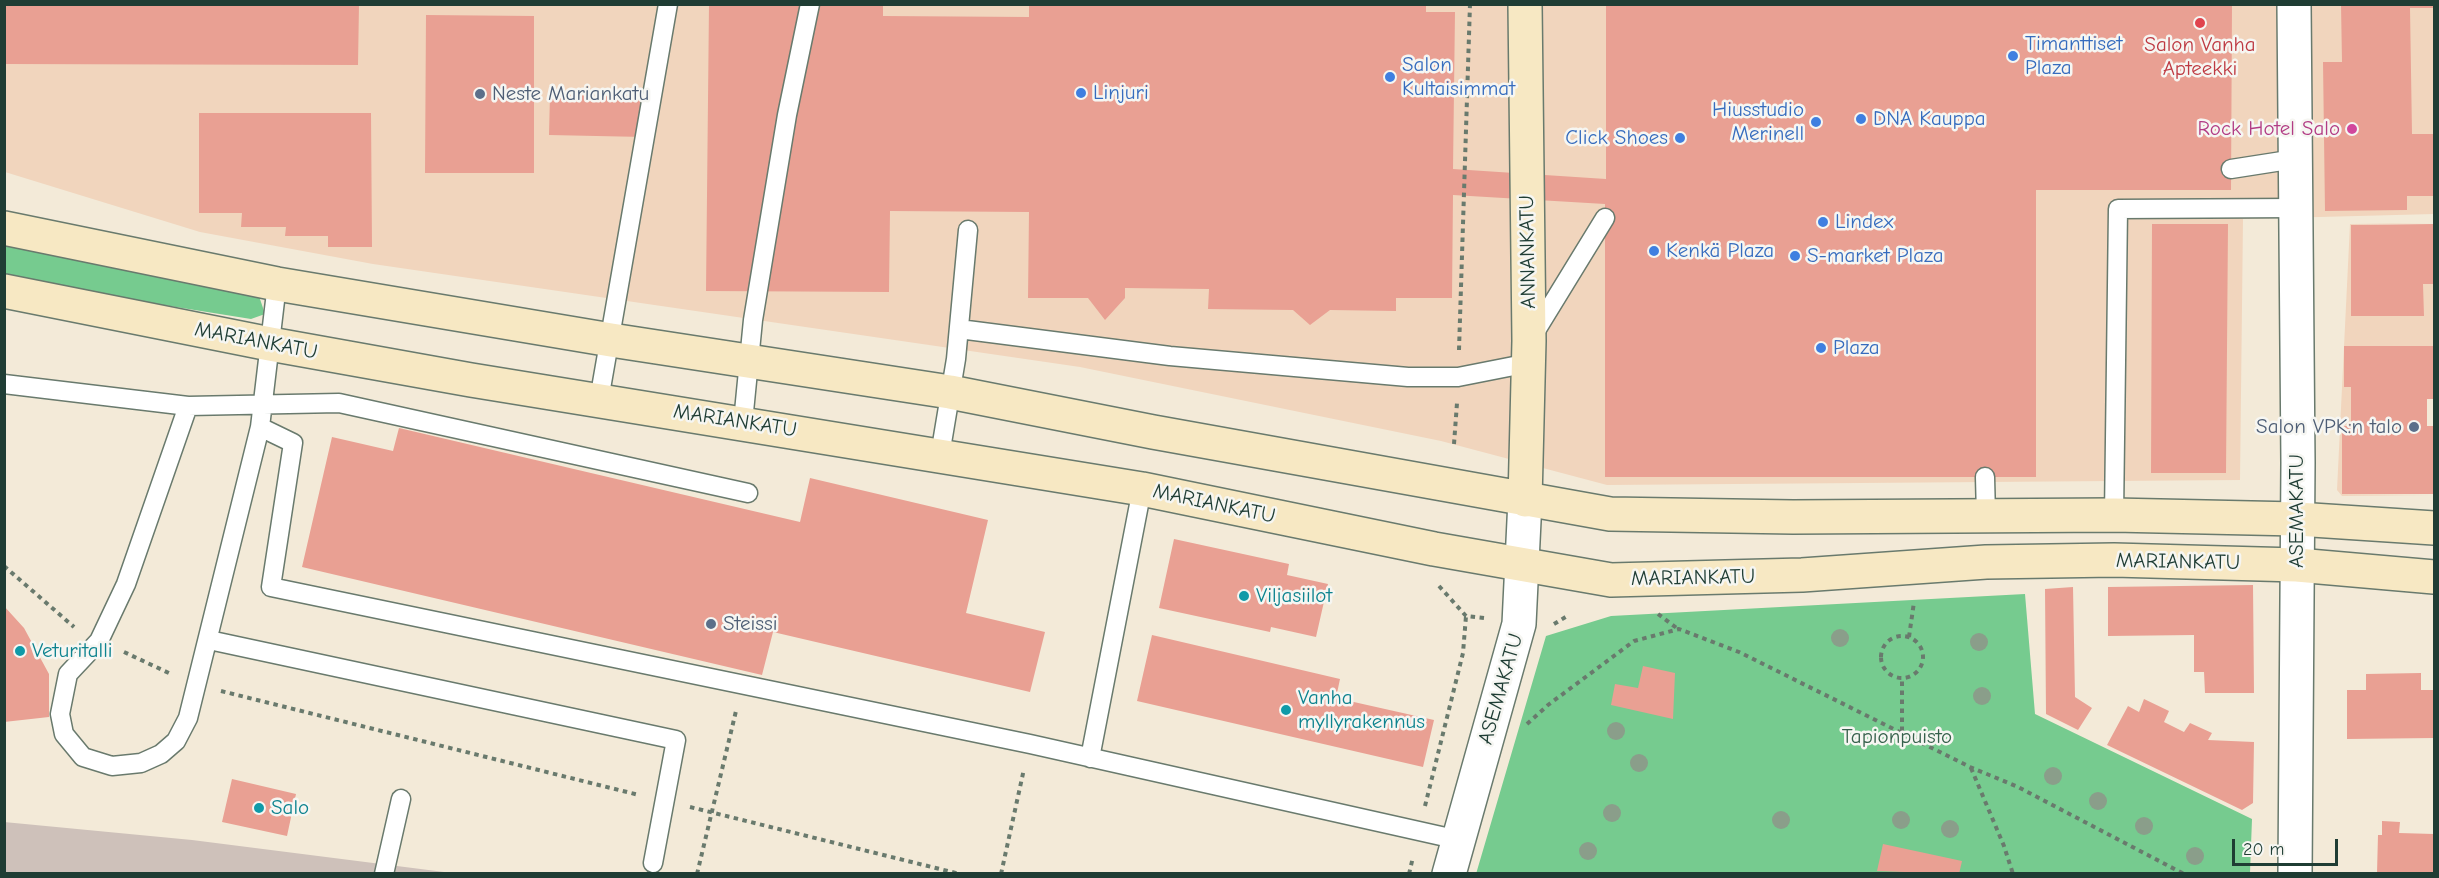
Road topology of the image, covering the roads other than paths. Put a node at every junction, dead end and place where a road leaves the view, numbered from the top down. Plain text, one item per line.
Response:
1 (668, 4) edge
2 (810, 4) edge
3 (1525, 4) edge
4 (2294, 4) edge
5 (2295, 159) junction
6 (2231, 169) dead end
7 (2295, 208) junction
8 (1605, 218) dead end
9 (4, 228) edge
10 (968, 230) dead end
11 (277, 284) junction
12 (4, 291) edge
13 (959, 328) junction
14 (611, 340) junction
15 (270, 344) junction
16 (1529, 352) junction
17 (750, 362) junction
18 (4, 384) edge
19 (950, 392) junction
20 (599, 400) junction
21 (263, 404) junction
22 (188, 406) junction
23 (743, 422) junction
24 (260, 427) junction
25 (940, 455) junction
26 (1985, 477) dead end
27 (1142, 489) junction
28 (748, 493) dead end
29 (1525, 500) junction
30 (2114, 514) junction
31 (1986, 516) junction
32 (2297, 519) junction
33 (2434, 528) edge
34 (1522, 564) junction
35 (2297, 565) junction
36 (2434, 576) edge
37 (209, 640) junction
38 (1090, 758) junction
39 (401, 799) dead end
40 (1459, 840) junction
41 (653, 863) dead end
42 (384, 873) edge
43 (1449, 873) edge
44 (2295, 873) edge

1 - 14 lane
2 - 17 lane
3 - 16 main road, ANNANKATU
4 - 5 street, ASEMAKATU
5 - 6 lane
5 - 7 street, ASEMAKATU
7 - 30 lane
7 - 32 street, ASEMAKATU
8 - 16 lane
9 - 11 main road
10 - 13 lane
11 - 14 main road
11 - 15 lane
12 - 15 main road, MARIANKATU
13 - 16 lane
13 - 19 lane
14 - 17 main road
14 - 20 lane
15 - 20 main road, MARIANKATU
15 - 21 lane
16 - 29 main road, ANNANKATU
17 - 19 main road
17 - 23 lane
18 - 22 lane
19 - 25 lane
19 - 29 main road
20 - 23 main road, MARIANKATU
21 - 22 lane
21 - 24 lane
21 - 28 lane
22 - 37 lane
23 - 25 main road, MARIANKATU
24 - 37 lane
24 - 38 lane
25 - 27 main road, MARIANKATU
26 - 31 lane
27 - 34 main road, MARIANKATU
27 - 38 lane
29 - 31 main road
29 - 34 street, ASEMAKATU
30 - 31 main road
30 - 32 main road
32 - 33 main road
32 - 35 street, ASEMAKATU
34 - 35 main road, MARIANKATU
34 - 40 street, ASEMAKATU
35 - 36 main road, MARIANKATU
35 - 44 street, ASEMAKATU
37 - 41 lane
38 - 40 lane
39 - 42 lane
40 - 43 street, ASEMAKATU

